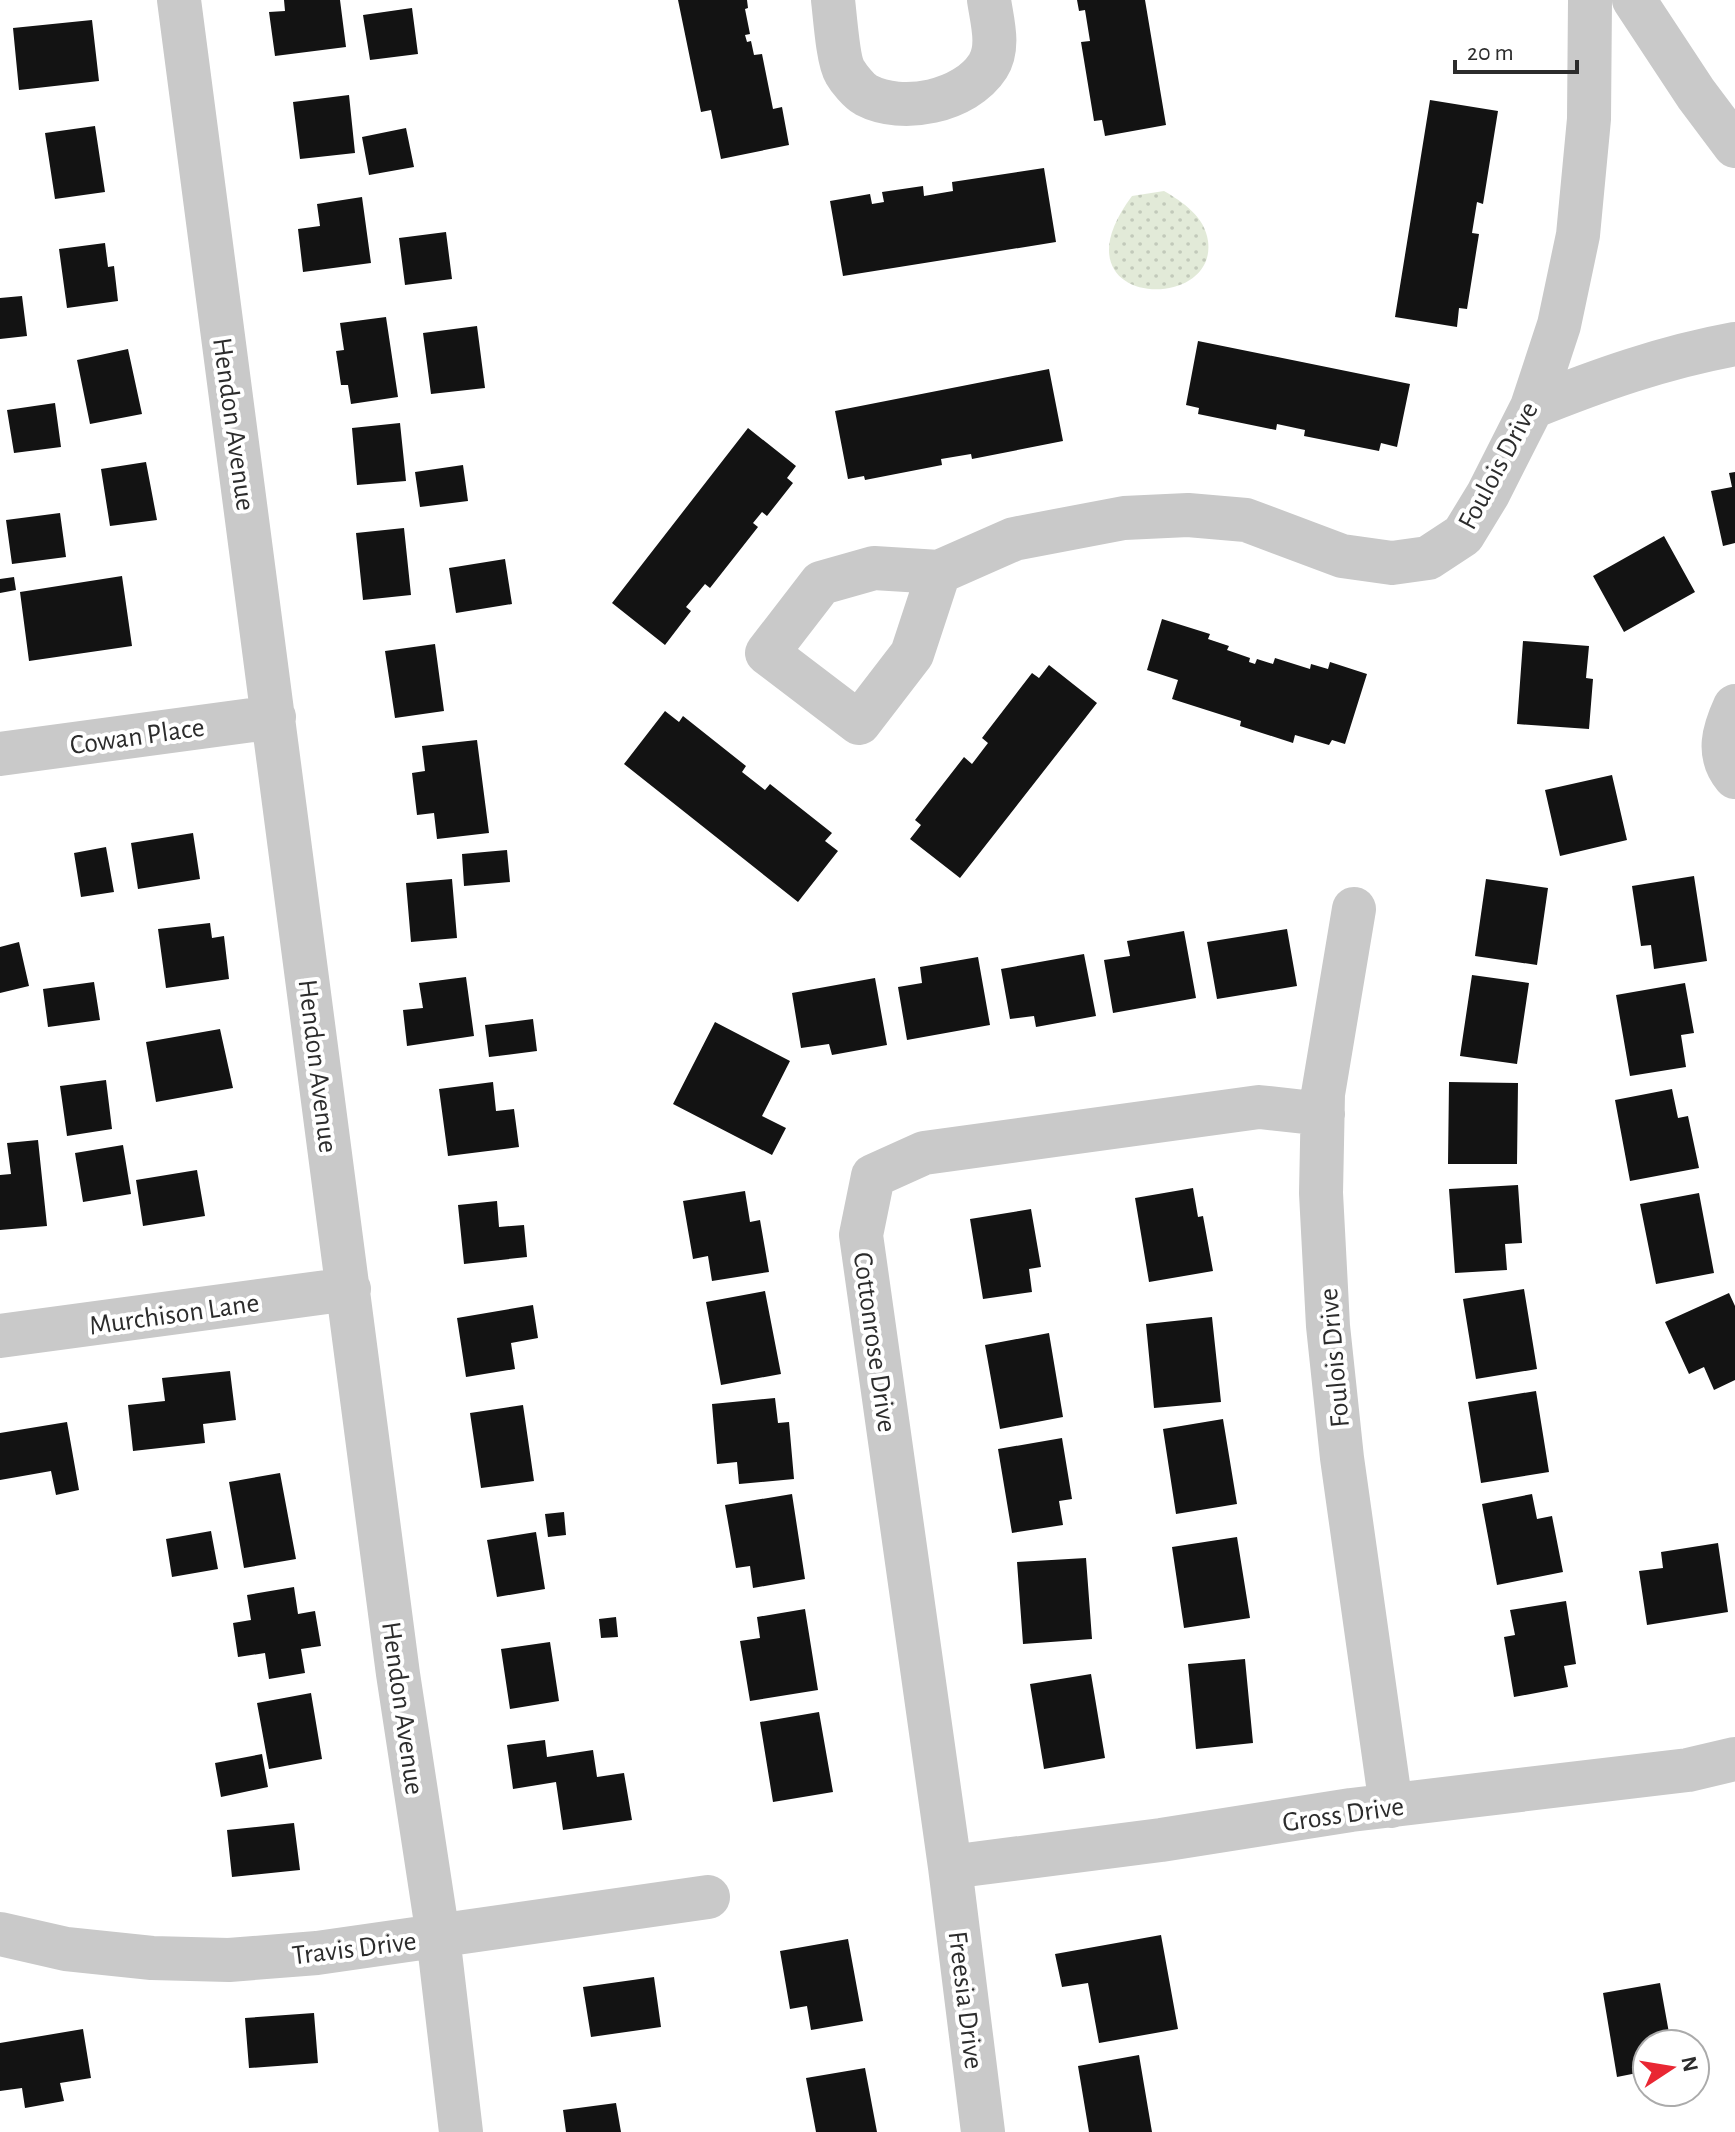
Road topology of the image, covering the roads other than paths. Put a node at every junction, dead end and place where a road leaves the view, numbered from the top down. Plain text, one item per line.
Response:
1 (179, 0) edge
2 (833, 0) edge
3 (989, 0) edge
4 (1590, 0) edge
5 (1634, 0) edge
6 (1735, 146) edge
7 (1735, 344) edge
8 (1532, 407) junction
9 (939, 572) dead end
10 (1735, 706) edge
11 (274, 717) junction
12 (0, 754) edge
13 (1735, 777) edge
14 (1354, 909) dead end
15 (1323, 1114) junction
16 (349, 1289) junction
17 (0, 1336) edge
18 (1735, 1759) edge
19 (1391, 1806) junction
20 (950, 1867) junction
21 (708, 1897) dead end
22 (0, 1934) edge
23 (438, 1936) junction
24 (461, 2132) edge
25 (983, 2132) edge

1 - 11 street, Hendon Avenue
2 - 3 street
4 - 8 street, Foulois Drive
5 - 6 street
7 - 8 street
8 - 9 street, Foulois Drive
10 - 13 street
11 - 12 street, Cowan Place
11 - 16 street, Hendon Avenue
14 - 15 street, Foulois Drive
15 - 19 street, Foulois Drive
15 - 20 street, Cottonrose Drive
16 - 17 street, Murchison Lane
16 - 23 street, Hendon Avenue
18 - 19 street, Gross Drive
19 - 20 street, Gross Drive
20 - 25 street, Freesia Drive
21 - 23 street, Travis Drive
22 - 23 street, Travis Drive
23 - 24 street, Hendon Avenue

